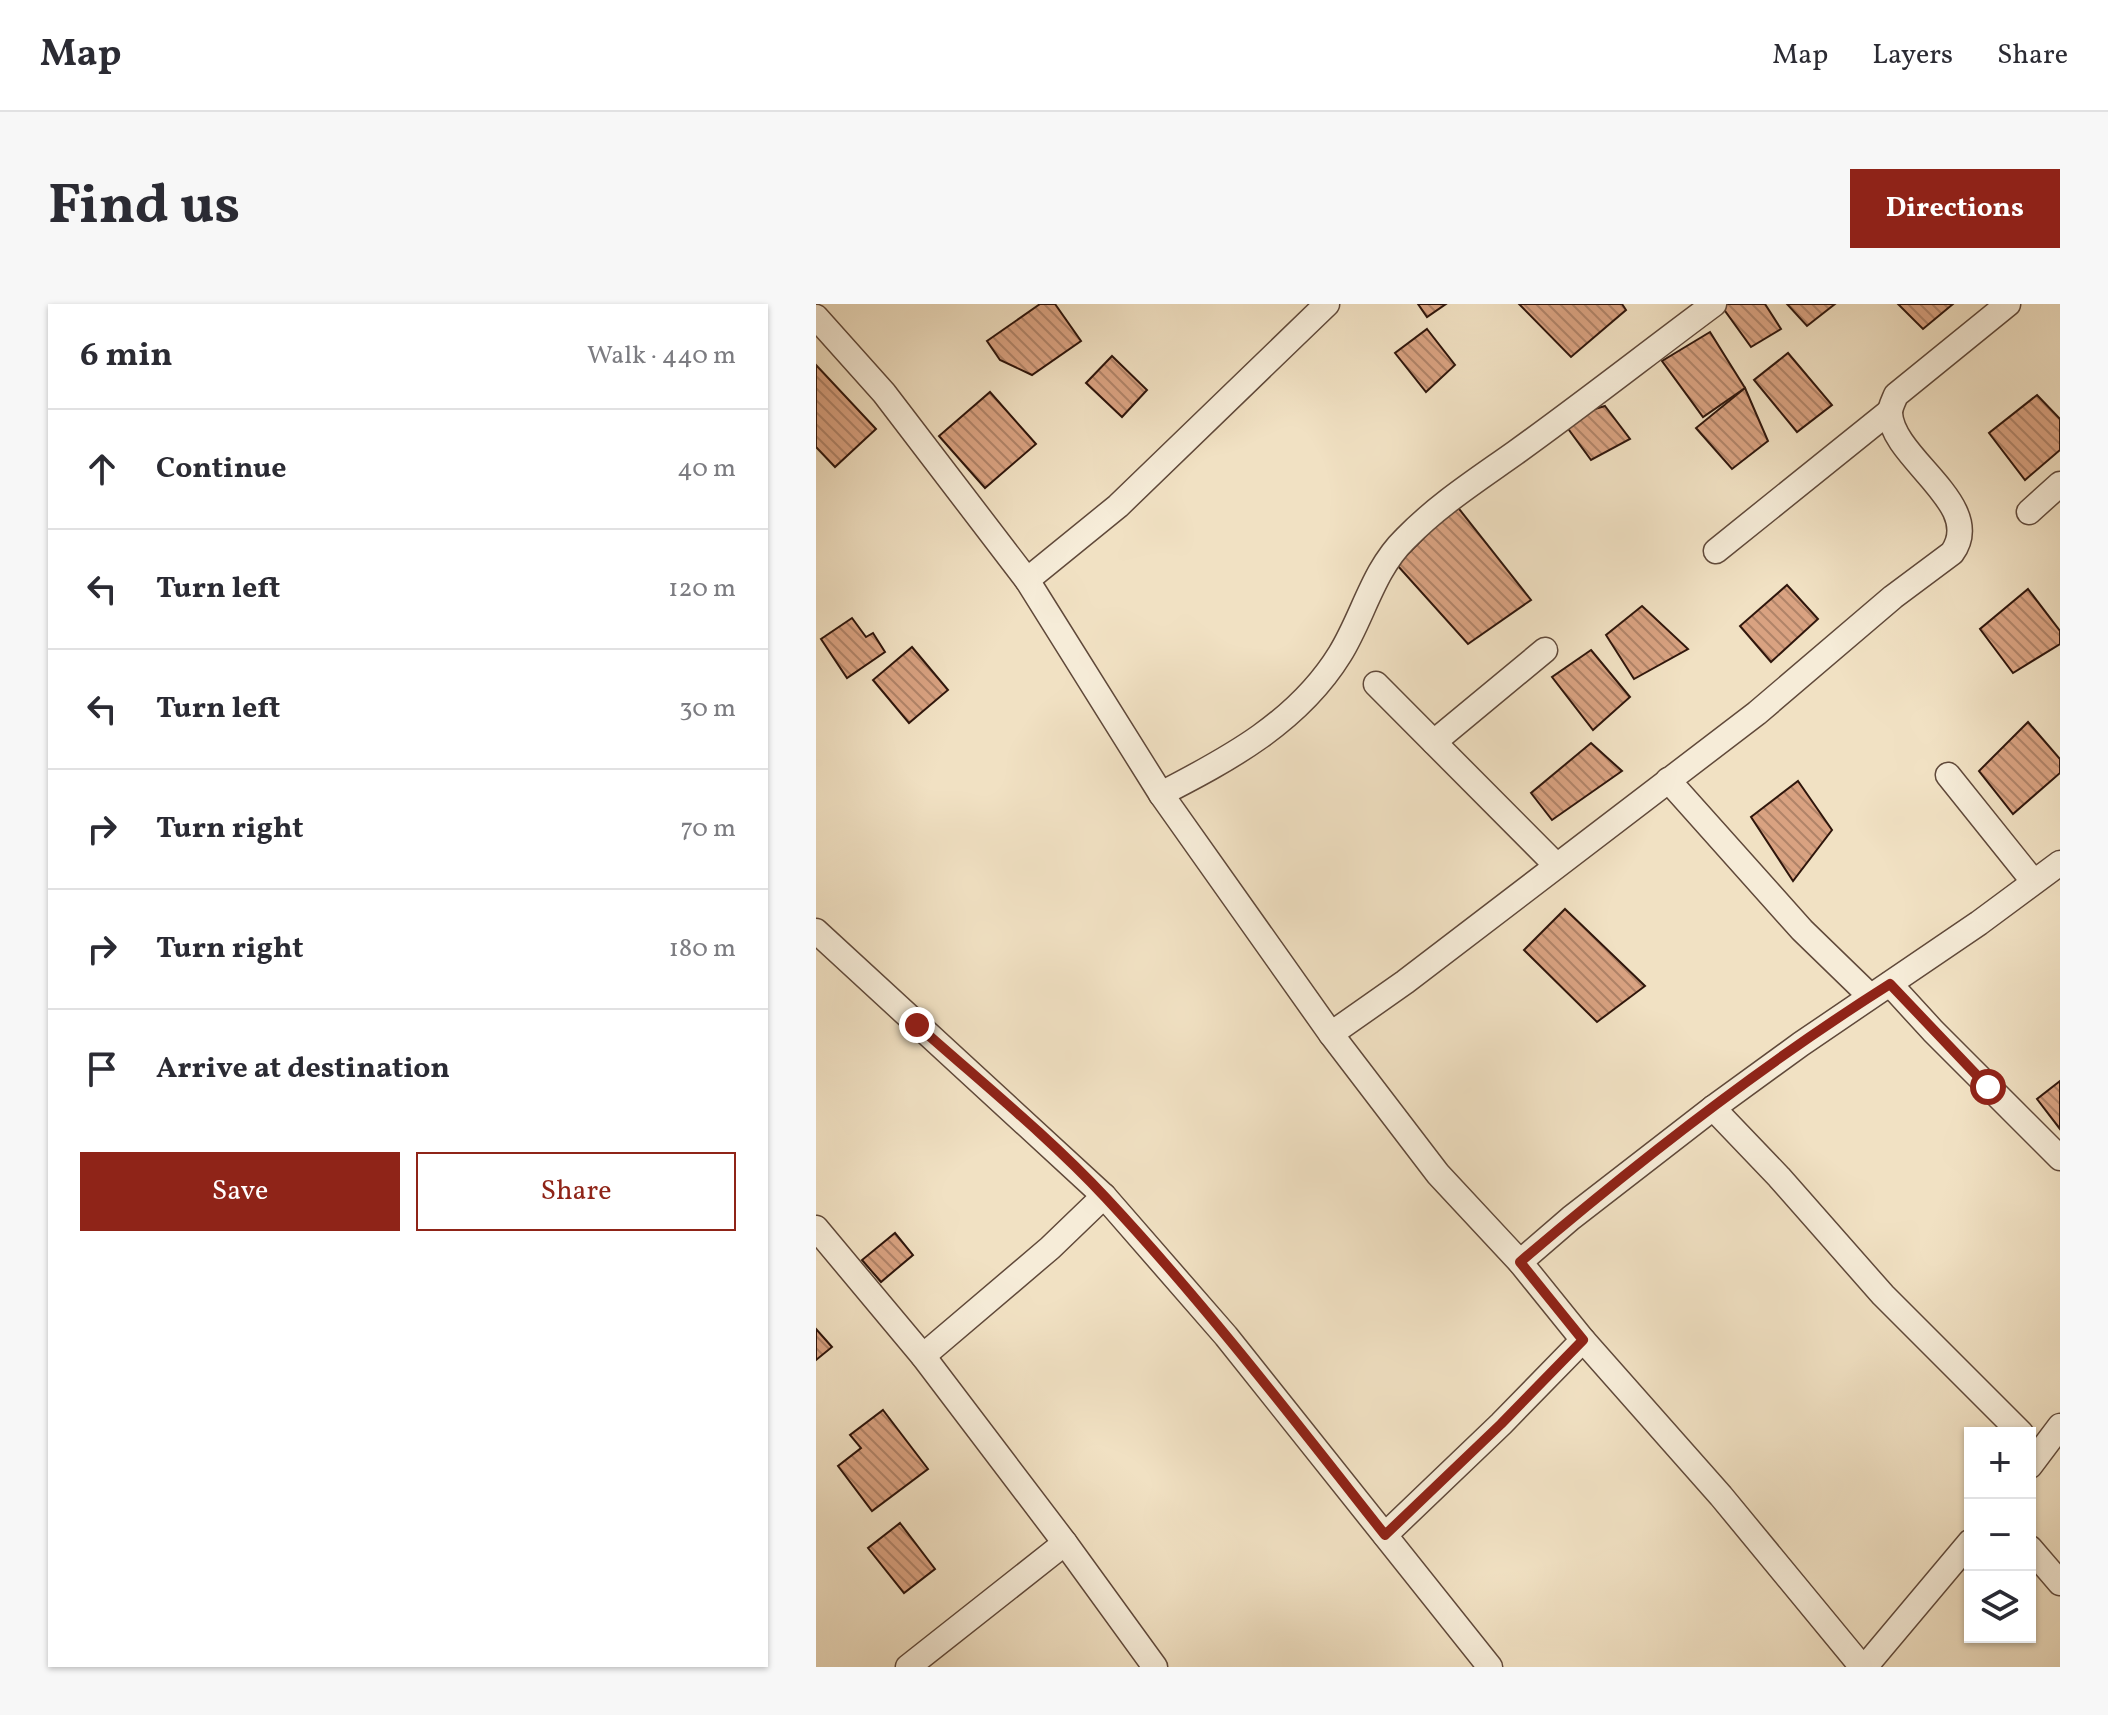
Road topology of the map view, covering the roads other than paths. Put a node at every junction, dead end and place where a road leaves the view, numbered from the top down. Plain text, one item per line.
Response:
1 (1327, 304) edge
2 (1714, 304) edge
3 (2008, 304) edge
4 (816, 317) edge
5 (1890, 411) junction
6 (2060, 484) edge
7 (2029, 512) dead end
8 (1716, 551) dead end
9 (1027, 580) junction
10 (1545, 650) dead end
11 (1376, 684) dead end
12 (1434, 742) junction
13 (1948, 775) dead end
14 (1668, 780) junction
15 (1161, 794) junction
16 (2060, 863) edge
17 (1556, 865) junction
18 (2033, 881) junction
19 (816, 931) edge
20 (1880, 990) junction
21 (1331, 1034) junction
22 (1713, 1108) junction
23 (2060, 1158) edge
24 (1104, 1196) junction
25 (816, 1228) edge
26 (1520, 1262) junction
27 (1583, 1340) junction
28 (923, 1356) junction
29 (2060, 1426) edge
30 (2015, 1427) edge
31 (2036, 1451) edge
32 (1385, 1535) junction
33 (1065, 1543) junction
34 (1964, 1549) edge
35 (2036, 1555) edge
36 (2060, 1583) edge
37 (908, 1667) edge
38 (1155, 1667) edge
39 (1490, 1667) edge
40 (1863, 1667) edge

1 - 9 street
2 - 15 street
3 - 5 street
4 - 9 street
5 - 8 street
5 - 14 street
6 - 7 street
9 - 15 street
10 - 12 street
11 - 12 street
12 - 17 street
13 - 18 street
14 - 17 street
14 - 20 street
15 - 21 street
16 - 18 street
17 - 21 street
18 - 20 street
19 - 24 street
20 - 22 street
20 - 23 street
21 - 26 street
22 - 26 street
22 - 30 street
24 - 28 street
24 - 32 street
25 - 28 street
26 - 27 street
27 - 32 street
27 - 40 street
28 - 33 street
29 - 31 street
32 - 39 street
33 - 37 street
33 - 38 street
34 - 40 street
35 - 36 street

